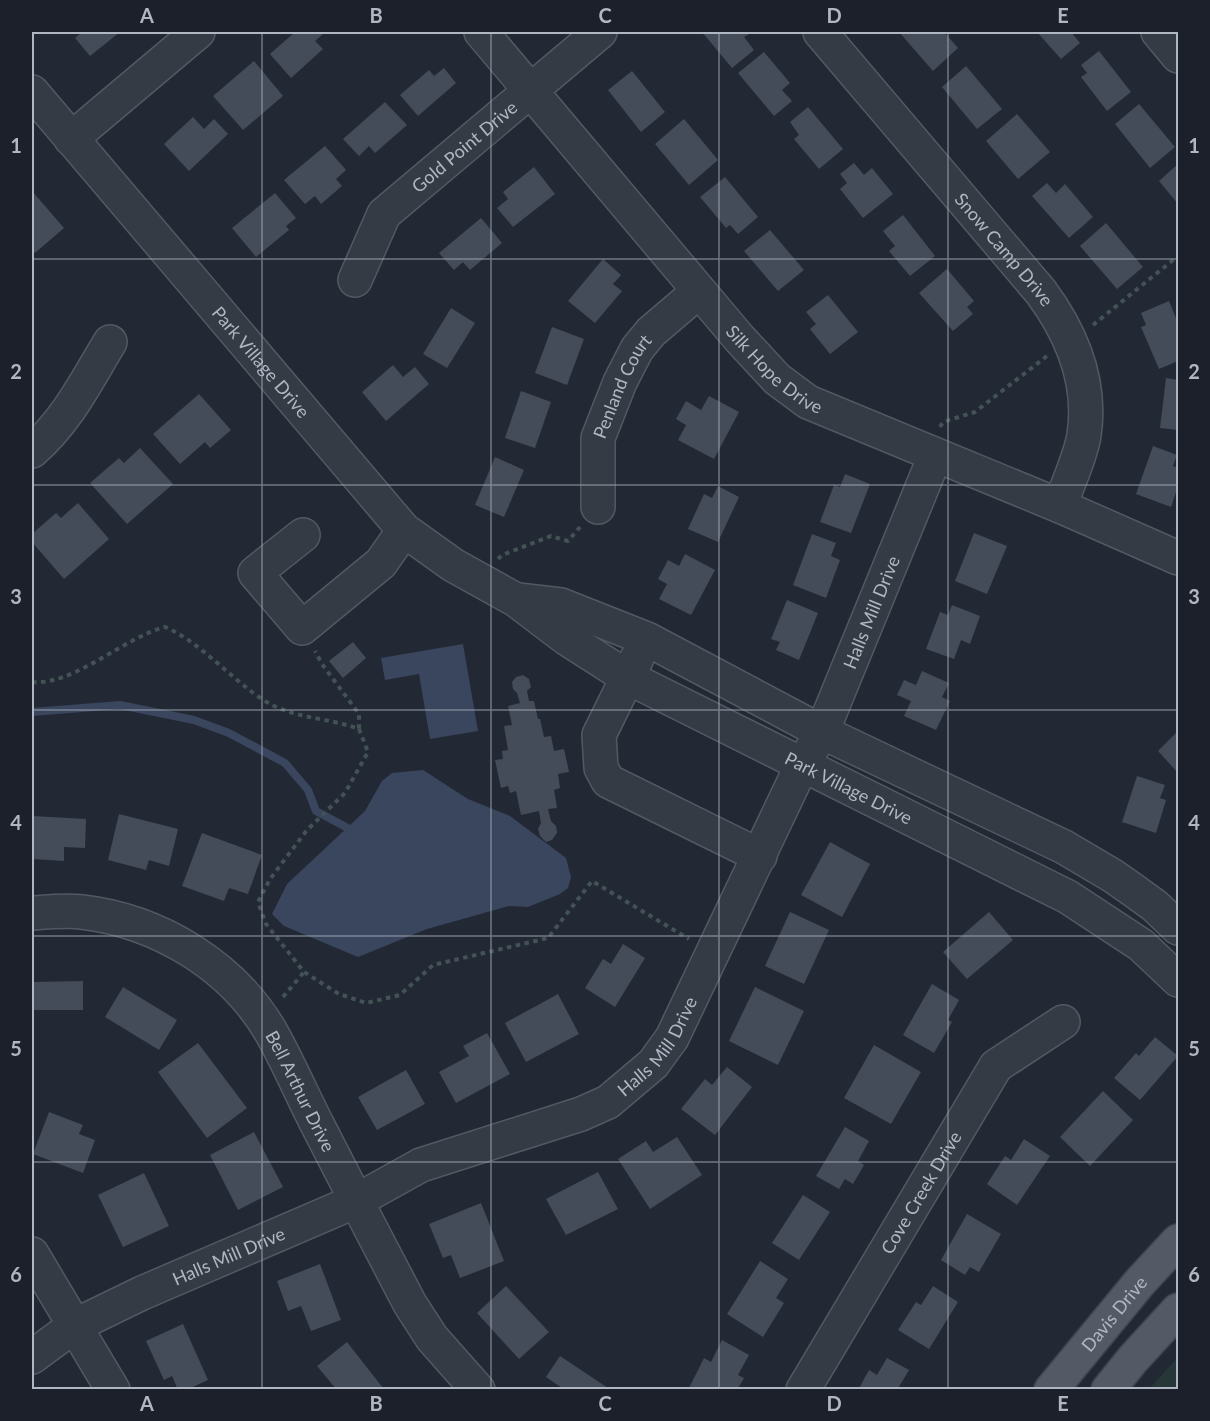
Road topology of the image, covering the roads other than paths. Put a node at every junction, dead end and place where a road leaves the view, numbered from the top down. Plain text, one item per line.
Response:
1 (198, 32) edge
2 (481, 32) edge
3 (600, 32) edge
4 (820, 32) edge
5 (1158, 32) edge
6 (1179, 56) edge
7 (530, 90) junction
8 (32, 92) edge
9 (70, 139) junction
10 (356, 280) dead end
11 (699, 291) junction
12 (110, 342) dead end
13 (32, 451) edge
14 (935, 456) junction
15 (1060, 506) junction
16 (598, 507) road end
17 (404, 530) junction
18 (303, 535) dead end
19 (1179, 558) edge
20 (516, 600) junction
21 (646, 639) junction
22 (627, 677) junction
23 (822, 732) junction
24 (802, 765) junction
25 (760, 855) junction
26 (32, 913) edge
27 (1179, 928) edge
28 (1179, 980) edge
29 (1064, 1022) dead end
30 (356, 1201) junction
31 (1179, 1240) edge
32 (32, 1254) edge
33 (1179, 1310) edge
34 (74, 1326) junction
35 (32, 1357) edge
36 (113, 1389) edge
37 (478, 1389) edge
38 (803, 1389) edge
39 (1051, 1389) edge
40 (1108, 1389) edge

1 - 9 street
2 - 7 street, Silk Hope Drive
3 - 7 street, Gold Point Drive
4 - 15 street, Snow Camp Drive
5 - 6 street
7 - 10 street, Gold Point Drive
7 - 11 street, Silk Hope Drive
8 - 9 street, Park Village Drive
9 - 17 street, Park Village Drive
11 - 14 street, Silk Hope Drive
11 - 16 street, Penland Court
12 - 13 street
14 - 15 street, Silk Hope Drive
14 - 23 street, Halls Mill Drive
15 - 19 street, Silk Hope Drive
17 - 18 street
17 - 20 street, Park Village Drive
20 - 21 street, Park Village Drive
20 - 22 street, Park Village Drive
21 - 22 street
21 - 23 street, Park Village Drive
22 - 24 street, Park Village Drive
22 - 25 street
23 - 24 street, Halls Mill Drive
23 - 27 street, Park Village Drive
24 - 25 street, Halls Mill Drive
24 - 28 street, Park Village Drive
25 - 30 street, Halls Mill Drive
26 - 30 street, Bell Arthur Drive
29 - 38 street, Cove Creek Drive
30 - 34 street, Halls Mill Drive
30 - 37 street, Bell Arthur Drive
31 - 39 main road, Davis Drive
32 - 34 street
33 - 40 main road
34 - 35 street, Halls Mill Drive
34 - 36 street

